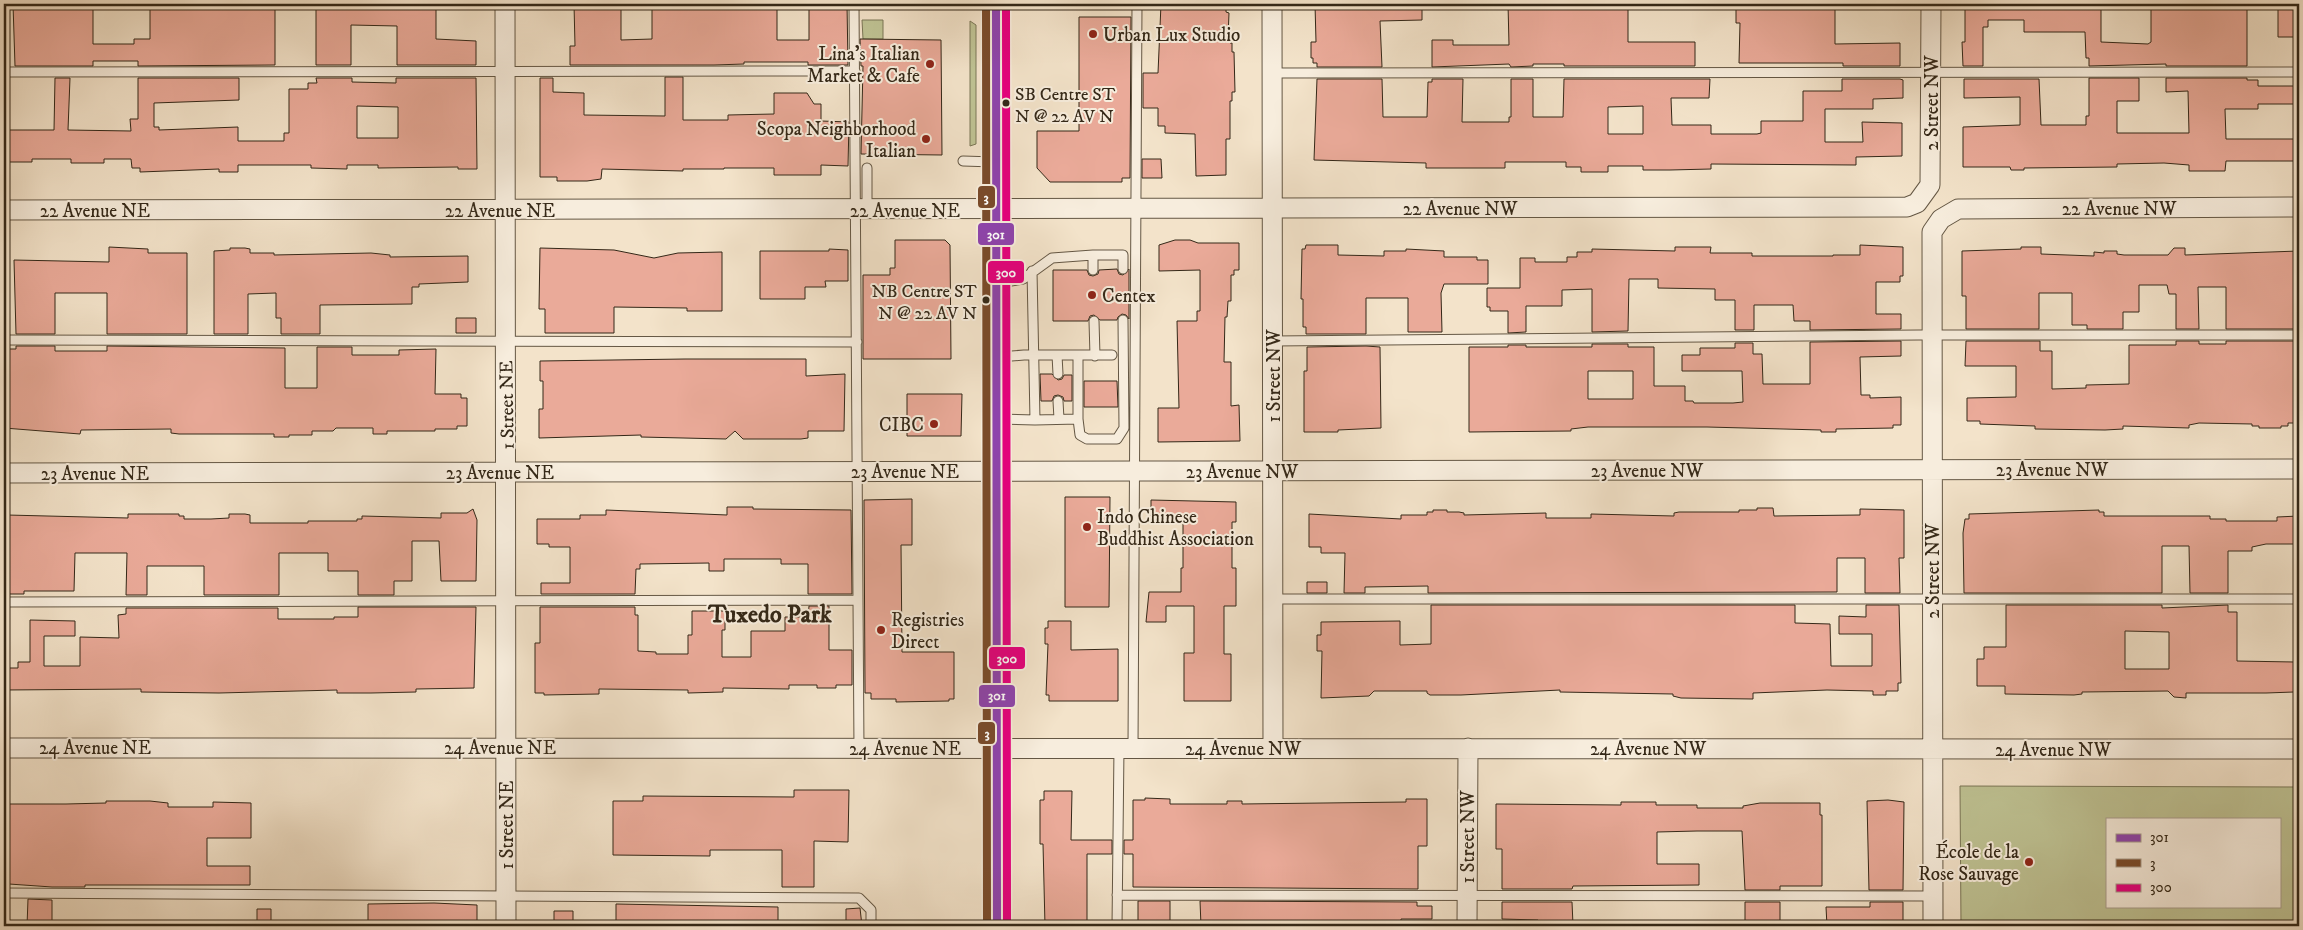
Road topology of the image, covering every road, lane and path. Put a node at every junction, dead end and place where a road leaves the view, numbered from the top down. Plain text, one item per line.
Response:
1 (505, 4) edge
2 (854, 4) edge
3 (996, 4) edge
4 (1138, 4) edge
5 (1272, 4) edge
6 (1931, 4) edge
7 (855, 71) junction
8 (4, 72) edge
9 (505, 72) junction
10 (1272, 72) junction
11 (1930, 72) junction
12 (2299, 72) edge
13 (963, 161) dead end
14 (996, 162) junction
15 (867, 168) dead end
16 (1922, 199) joint
17 (2299, 208) edge
18 (1273, 209) junction
19 (4, 210) edge
20 (506, 210) junction
21 (862, 210) junction
22 (996, 210) junction
23 (1135, 210) junction
24 (1941, 219) joint
25 (1093, 255) junction
26 (1123, 269) dead end
27 (1032, 270) junction
28 (1093, 270) dead end
29 (997, 283) junction
30 (1094, 320) dead end
31 (1123, 320) dead end
32 (1932, 335) junction
33 (2299, 335) edge
34 (4, 340) edge
35 (506, 341) junction
36 (1273, 341) junction
37 (857, 342) junction
38 (1034, 355) junction
39 (1057, 355) junction
40 (1078, 355) junction
41 (1112, 355) dead end
42 (1095, 356) junction
43 (996, 357) junction
44 (1058, 374) dead end
45 (1058, 401) dead end
46 (996, 419) junction
47 (1058, 419) junction
48 (1078, 419) junction
49 (1035, 420) junction
50 (2299, 469) edge
51 (1932, 470) junction
52 (995, 471) junction
53 (1135, 471) junction
54 (1273, 471) junction
55 (507, 472) junction
56 (857, 472) junction
57 (4, 473) edge
58 (1273, 599) junction
59 (2299, 599) edge
60 (857, 600) junction
61 (1932, 600) junction
62 (506, 601) junction
63 (4, 602) edge
64 (506, 747) junction
65 (4, 748) edge
66 (997, 748) junction
67 (1126, 748) junction
68 (1273, 748) junction
69 (1468, 748) junction
70 (1932, 748) junction
71 (860, 749) junction
72 (2299, 749) edge
73 (4, 893) edge
74 (1117, 895) junction
75 (506, 896) junction
76 (1468, 896) junction
77 (1932, 896) junction
78 (506, 926) edge
79 (871, 926) edge
80 (997, 926) edge
81 (1118, 926) edge
82 (1468, 926) edge
83 (1933, 926) edge

1 - 9 street, 1 Street NE
2 - 7 lane
3 - 14 main road
4 - 23 lane
5 - 10 street, 1 Street NW
6 - 11 street, 2 Street NW
7 - 9 lane
7 - 21 lane
8 - 9 lane
9 - 20 street, 1 Street NE
10 - 11 lane
10 - 18 street, 1 Street NW
11 - 12 lane
11 - 16 street, 2 Street NW
13 - 14 lane
14 - 22 main road
15 - 21 lane
16 - 18 street, 22 Avenue NW
17 - 24 street, 22 Avenue NW
18 - 23 street, 22 Avenue NW
18 - 36 street, 1 Street NW
19 - 20 street, 22 Avenue NE
20 - 21 street, 22 Avenue NE
20 - 35 street, 1 Street NE
21 - 22 street, 22 Avenue NE
21 - 37 lane
22 - 23 street, 22 Avenue NW
22 - 29 main road
23 - 53 lane
24 - 32 street, 2 Street NW
25 - 26 lane
25 - 27 lane
25 - 28 lane
27 - 29 lane
27 - 38 lane
29 - 43 main road
30 - 42 lane
31 - 48 lane
32 - 33 lane
32 - 36 lane
32 - 51 street, 2 Street NW
34 - 35 lane
35 - 37 lane
35 - 55 street, 1 Street NE
36 - 54 street, 1 Street NW
37 - 56 lane
38 - 39 lane
38 - 43 lane
38 - 49 lane
39 - 40 lane
39 - 44 lane
40 - 42 lane
40 - 48 lane
41 - 42 lane
43 - 46 main road
45 - 47 lane
46 - 49 lane
46 - 52 main road
47 - 48 lane
47 - 49 lane
50 - 51 street, 23 Avenue NW
51 - 54 street, 23 Avenue NW
51 - 61 street, 2 Street NW
52 - 53 street, 23 Avenue NW
52 - 56 street, 23 Avenue NE
52 - 66 main road
53 - 54 street, 23 Avenue NW
53 - 67 lane
54 - 58 street, 1 Street NW
55 - 56 street, 23 Avenue NE
55 - 57 street, 23 Avenue NE
55 - 62 street, 1 Street NE
56 - 60 lane
58 - 61 lane
58 - 68 street, 1 Street NW
59 - 61 lane
60 - 62 lane
60 - 71 lane
61 - 70 street, 2 Street NW
62 - 63 lane
62 - 64 street, 1 Street NE
64 - 65 street, 24 Avenue NE
64 - 71 street, 24 Avenue NE
64 - 75 street, 1 Street NE
66 - 67 street, 24 Avenue NW
66 - 71 street, 24 Avenue NE
66 - 80 main road
67 - 68 street, 24 Avenue NW
67 - 74 lane
68 - 69 street, 24 Avenue NW
69 - 70 street, 24 Avenue NW
69 - 76 street, 1 Street NW
70 - 72 street, 24 Avenue NW
70 - 77 street, 2 Street NW
73 - 75 lane
74 - 76 lane
74 - 81 lane
75 - 78 street, 1 Street NE
75 - 79 lane
76 - 77 lane
76 - 82 street, 1 Street NW
77 - 83 street, 2 Street NW

